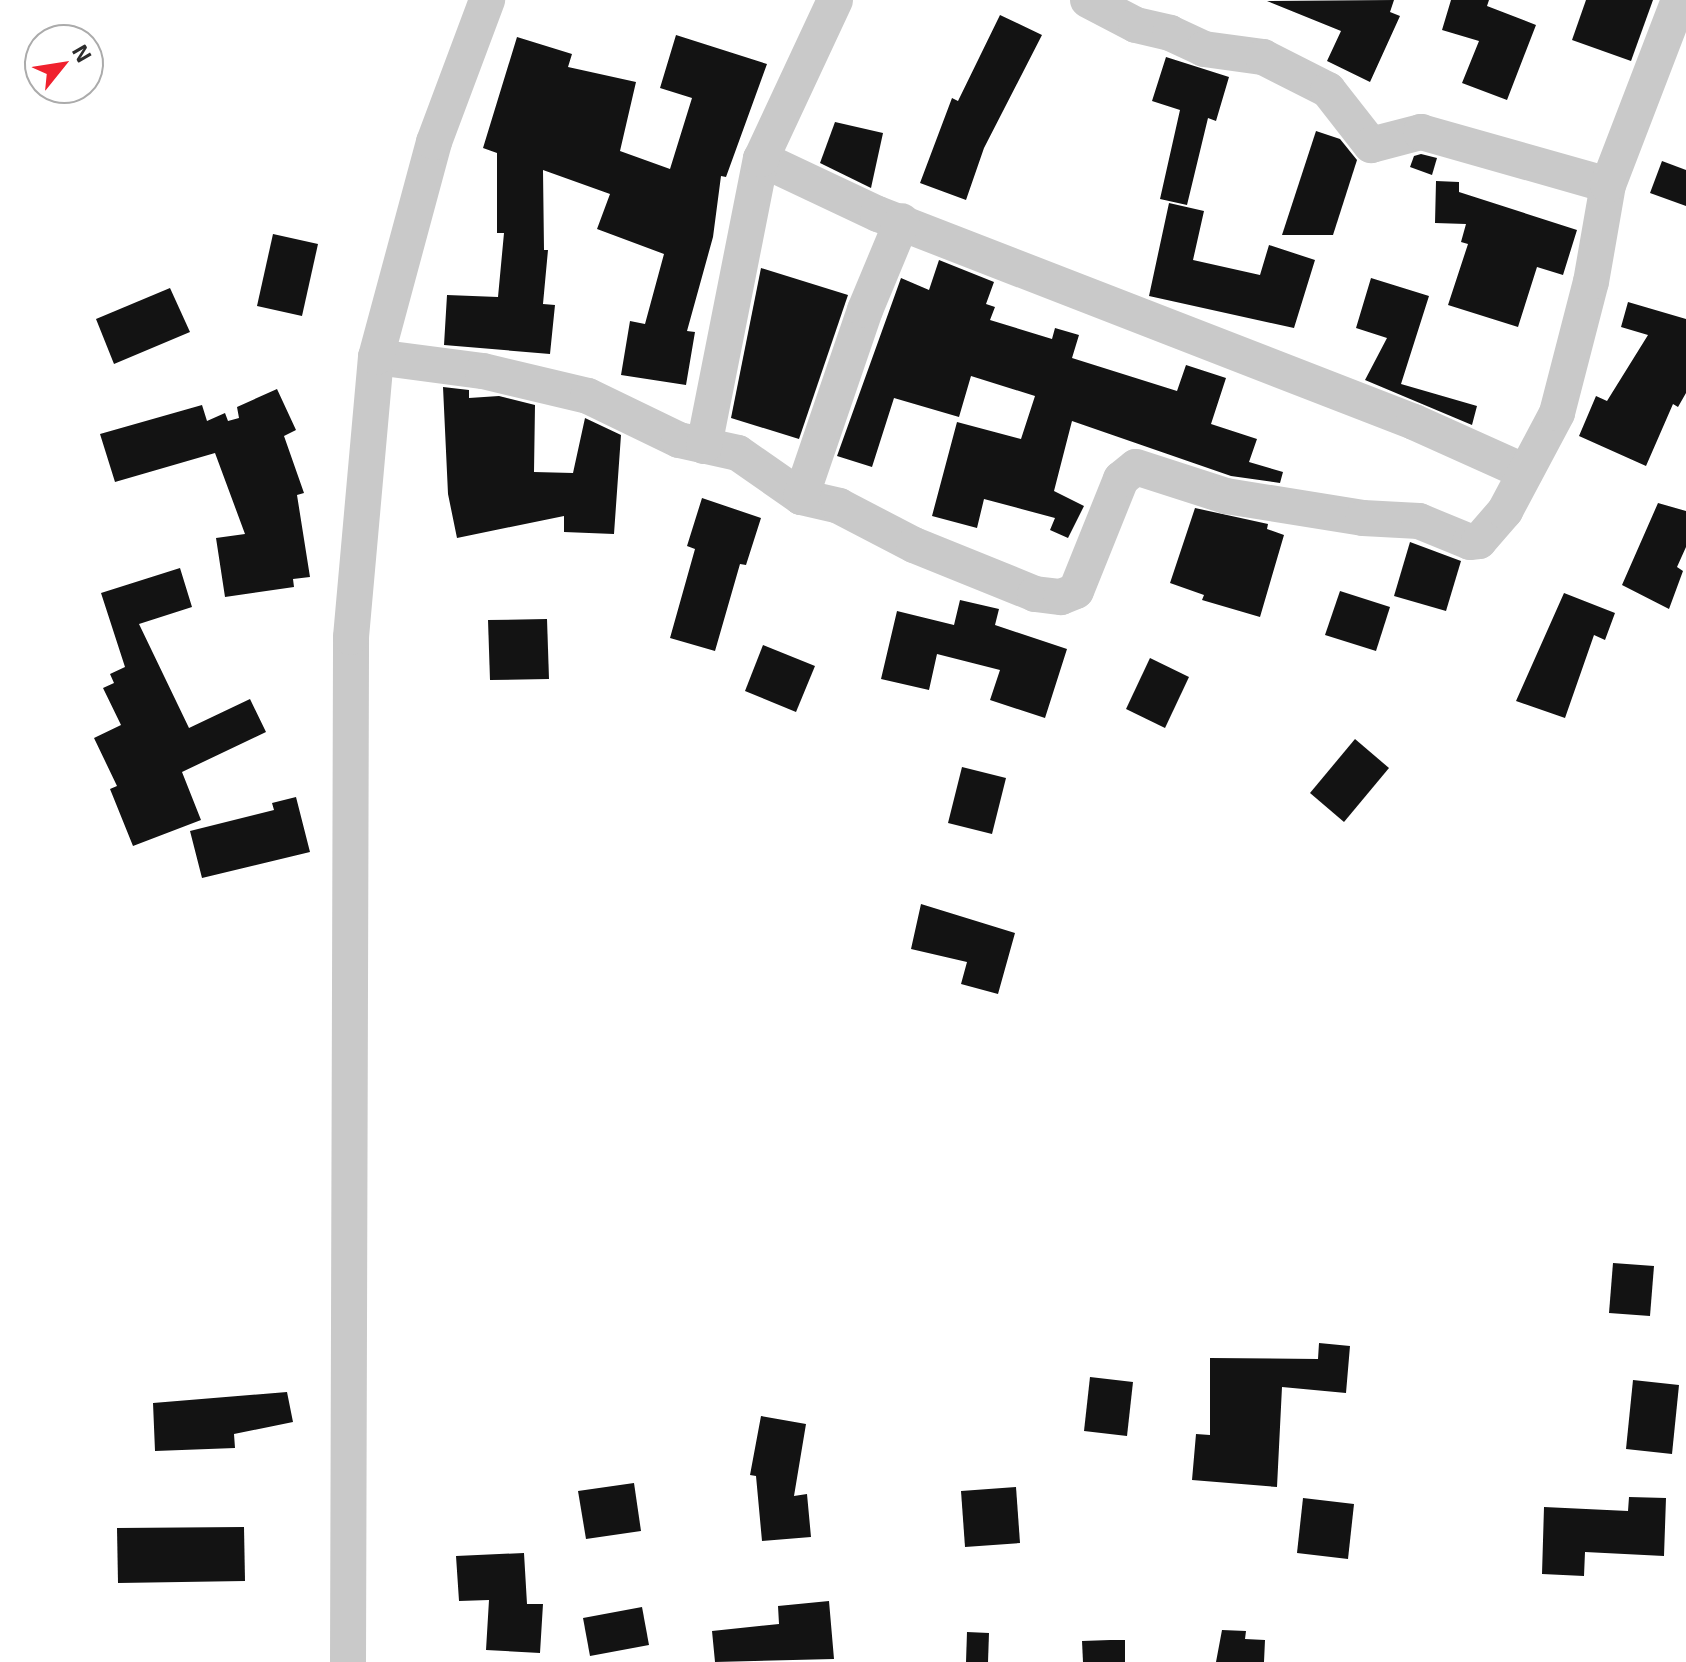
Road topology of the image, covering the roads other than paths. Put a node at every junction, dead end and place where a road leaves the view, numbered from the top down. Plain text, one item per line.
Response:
1 (487, 0) edge
2 (835, 0) edge
3 (1088, 0) edge
4 (1679, 0) edge
5 (761, 159) junction
6 (1608, 185) junction
7 (902, 221) junction
8 (376, 357) junction
9 (704, 446) junction
10 (1525, 472) junction
11 (801, 497) junction
12 (348, 1662) edge

1 - 8 street
2 - 5 street
3 - 6 street
4 - 6 street
5 - 7 street
5 - 9 street
6 - 10 street
7 - 10 street
7 - 11 street
8 - 9 street
8 - 12 street
9 - 11 street
10 - 11 street

